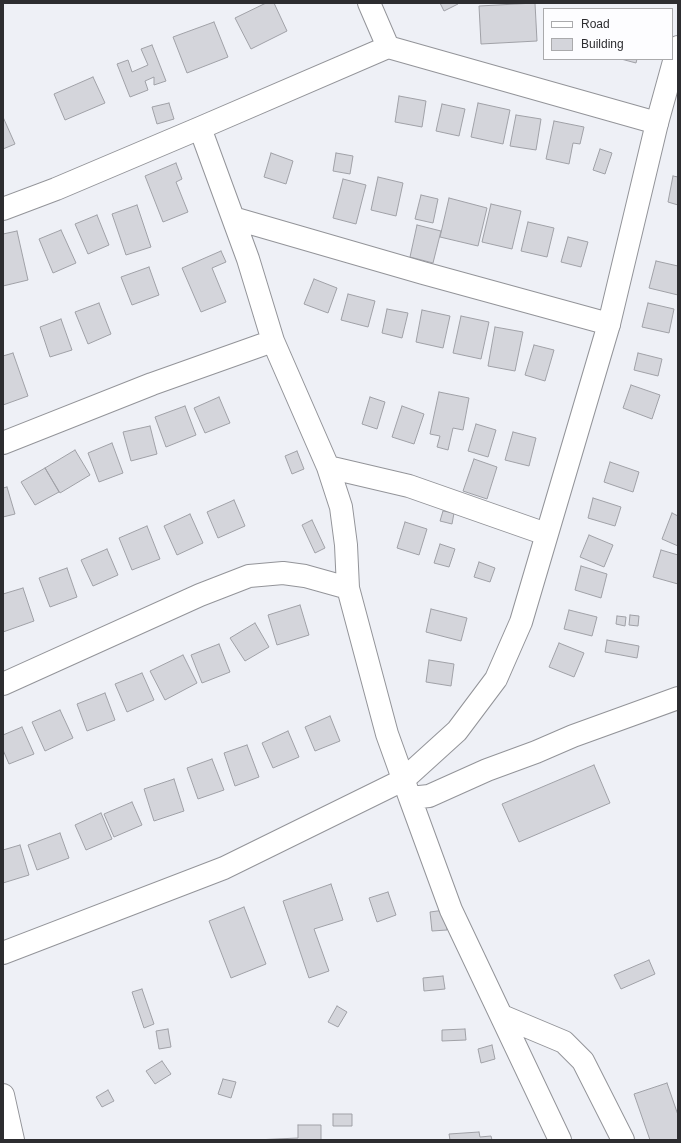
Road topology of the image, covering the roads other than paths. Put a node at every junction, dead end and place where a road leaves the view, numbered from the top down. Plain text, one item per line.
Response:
1 (369, 3) edge
2 (388, 47) junction
3 (678, 47) edge
4 (657, 123) junction
5 (200, 128) junction
6 (3, 209) edge
7 (233, 218) junction
8 (609, 324) junction
9 (273, 341) junction
10 (3, 443) edge
11 (328, 467) junction
12 (546, 534) junction
13 (348, 588) junction
14 (3, 684) edge
15 (678, 698) edge
16 (407, 789) junction
17 (3, 953) edge
18 (502, 1016) junction
19 (3, 1095) edge
20 (13, 1140) edge
21 (560, 1140) edge
22 (623, 1140) edge

1 - 2 street
2 - 4 street
2 - 5 street
3 - 4 street
4 - 8 street
5 - 6 street
5 - 7 street
7 - 8 street
7 - 9 street
8 - 12 street
9 - 10 street
9 - 11 street
11 - 12 street
11 - 13 street
12 - 16 street
13 - 14 street
13 - 16 street
15 - 16 street
16 - 17 street
16 - 18 street
18 - 21 street
18 - 22 street
19 - 20 street

